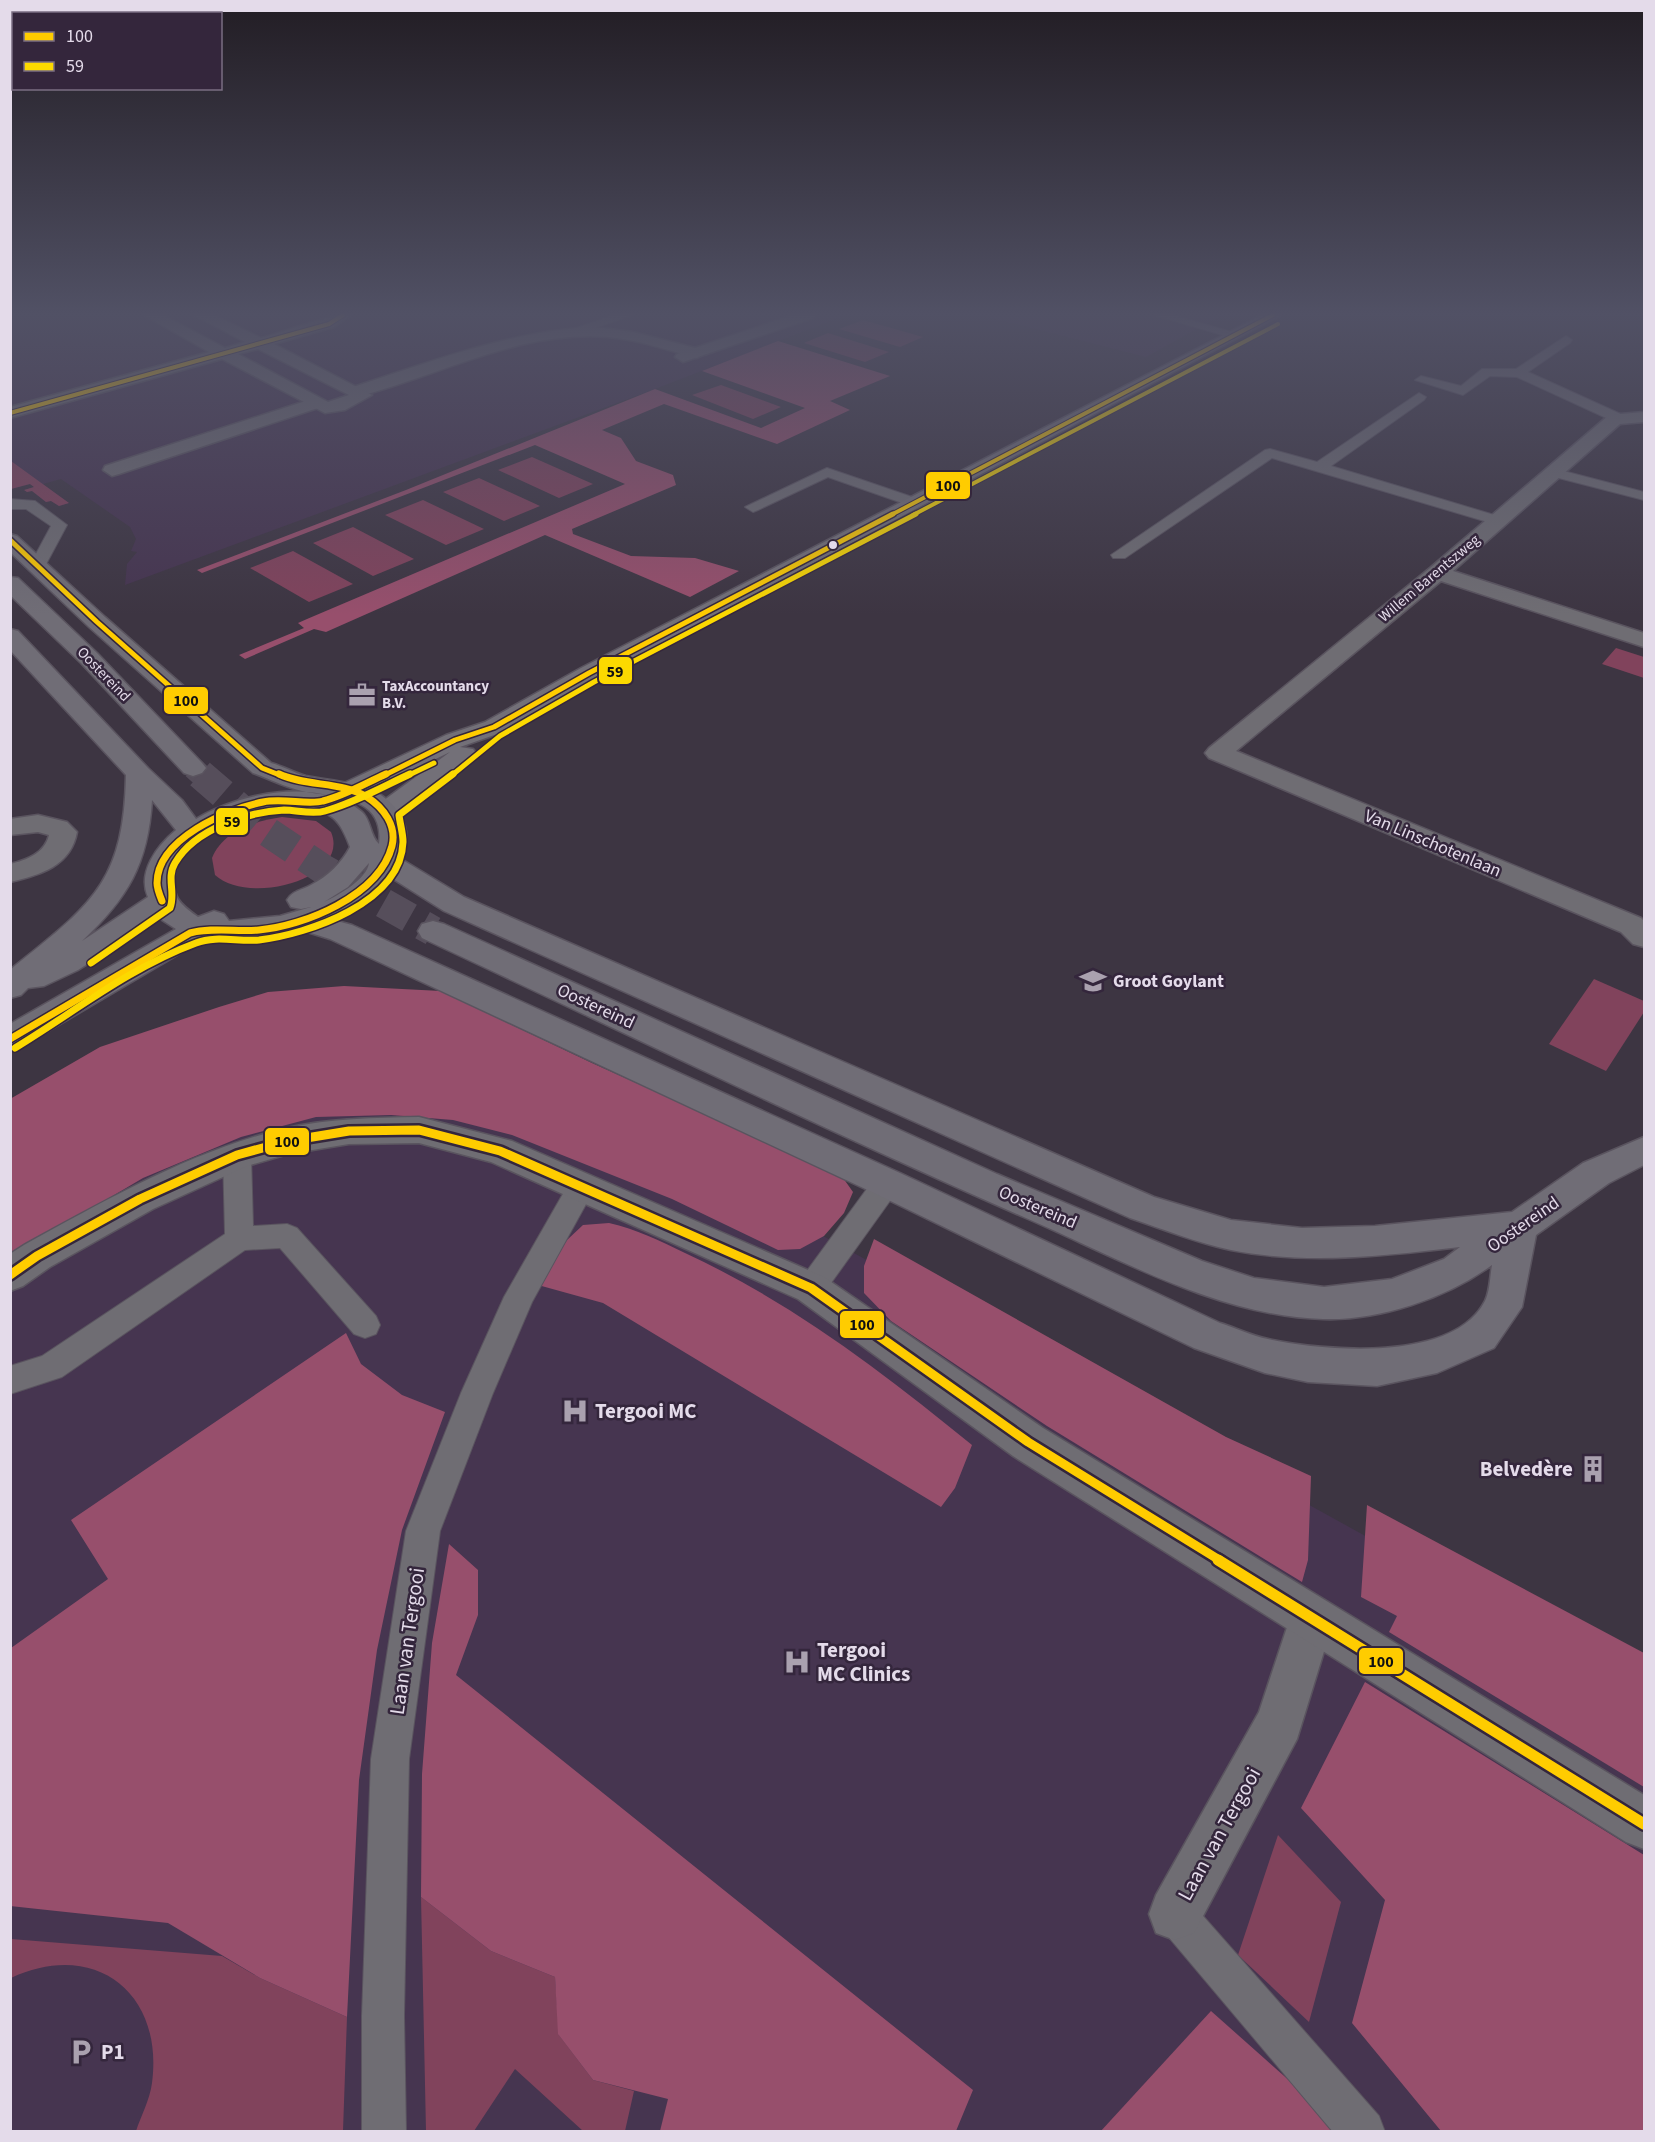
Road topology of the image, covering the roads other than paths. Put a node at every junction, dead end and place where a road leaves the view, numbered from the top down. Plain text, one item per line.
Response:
1 (279, 415) edge
2 (1081, 415) edge
3 (1394, 415) edge
4 (1611, 415) edge
5 (1644, 417) edge
6 (1620, 419) junction
7 (1319, 468) junction
8 (112, 470) dead end
9 (1552, 472) junction
10 (1644, 496) edge
11 (913, 502) junction
12 (10, 504) edge
13 (753, 507) dead end
14 (1496, 520) junction
15 (10, 540) edge
16 (1119, 555) dead end
17 (39, 565) junction
18 (1438, 573) junction
19 (10, 583) edge
20 (10, 636) edge
21 (1644, 640) edge
22 (494, 727) junction
23 (1218, 753) joint
24 (193, 768) tunnel mouth
25 (139, 774) junction
26 (351, 789) junction
27 (305, 795) junction
28 (386, 812) junction
29 (10, 827) edge
30 (191, 832) junction
31 (375, 855) junction
32 (10, 873) edge
33 (162, 901) junction
34 (304, 921) junction
35 (203, 928) junction
36 (433, 931) tunnel mouth
37 (1644, 937) edge
38 (10, 988) edge
39 (10, 1039) edge
40 (1644, 1150) edge
41 (237, 1155) junction
42 (887, 1183) junction
43 (582, 1186) junction
44 (1519, 1226) junction
45 (239, 1239) junction
46 (10, 1275) edge
47 (811, 1288) junction
48 (364, 1325) dead end
49 (10, 1380) edge
50 (1311, 1619) junction
51 (1644, 1824) edge
52 (1175, 1914) joint
53 (384, 2132) edge
54 (1363, 2132) edge

1 - 8 street
2 - 11 main road
3 - 7 lane
4 - 6 lane
5 - 6 street, Willem Barentszweg
6 - 9 street, Willem Barentszweg
7 - 14 lane
7 - 16 lane
9 - 10 lane
9 - 14 street, Willem Barentszweg
11 - 13 lane
11 - 22 main road
12 - 17 lane
14 - 18 street, Willem Barentszweg
15 - 17 main road
17 - 27 main road
18 - 21 street
18 - 23 street, Willem Barentszweg
19 - 24 main road, Oostereind
20 - 25 main road
22 - 26 main road
22 - 28 main road
23 - 37 street, Van Linschotenlaan
25 - 30 main road
25 - 38 main road
26 - 27 main road
26 - 28 main road
27 - 30 main road
27 - 31 main road
28 - 31 main road
29 - 32 street
30 - 33 main road
31 - 34 main road
31 - 35 main road
31 - 44 main road
33 - 35 main road
33 - 38 main road
34 - 35 main road
34 - 42 main road
35 - 39 main road
36 - 44 main road, Oostereind
40 - 44 main road, Oostereind
41 - 43 street
41 - 45 lane
41 - 46 street
42 - 44 main road
42 - 47 lane
43 - 47 street
43 - 53 lane, Laan van Tergooi
45 - 48 lane
45 - 49 lane
47 - 50 street
50 - 51 street
50 - 52 street, Laan van Tergooi
52 - 54 lane, Laan van Tergooi

